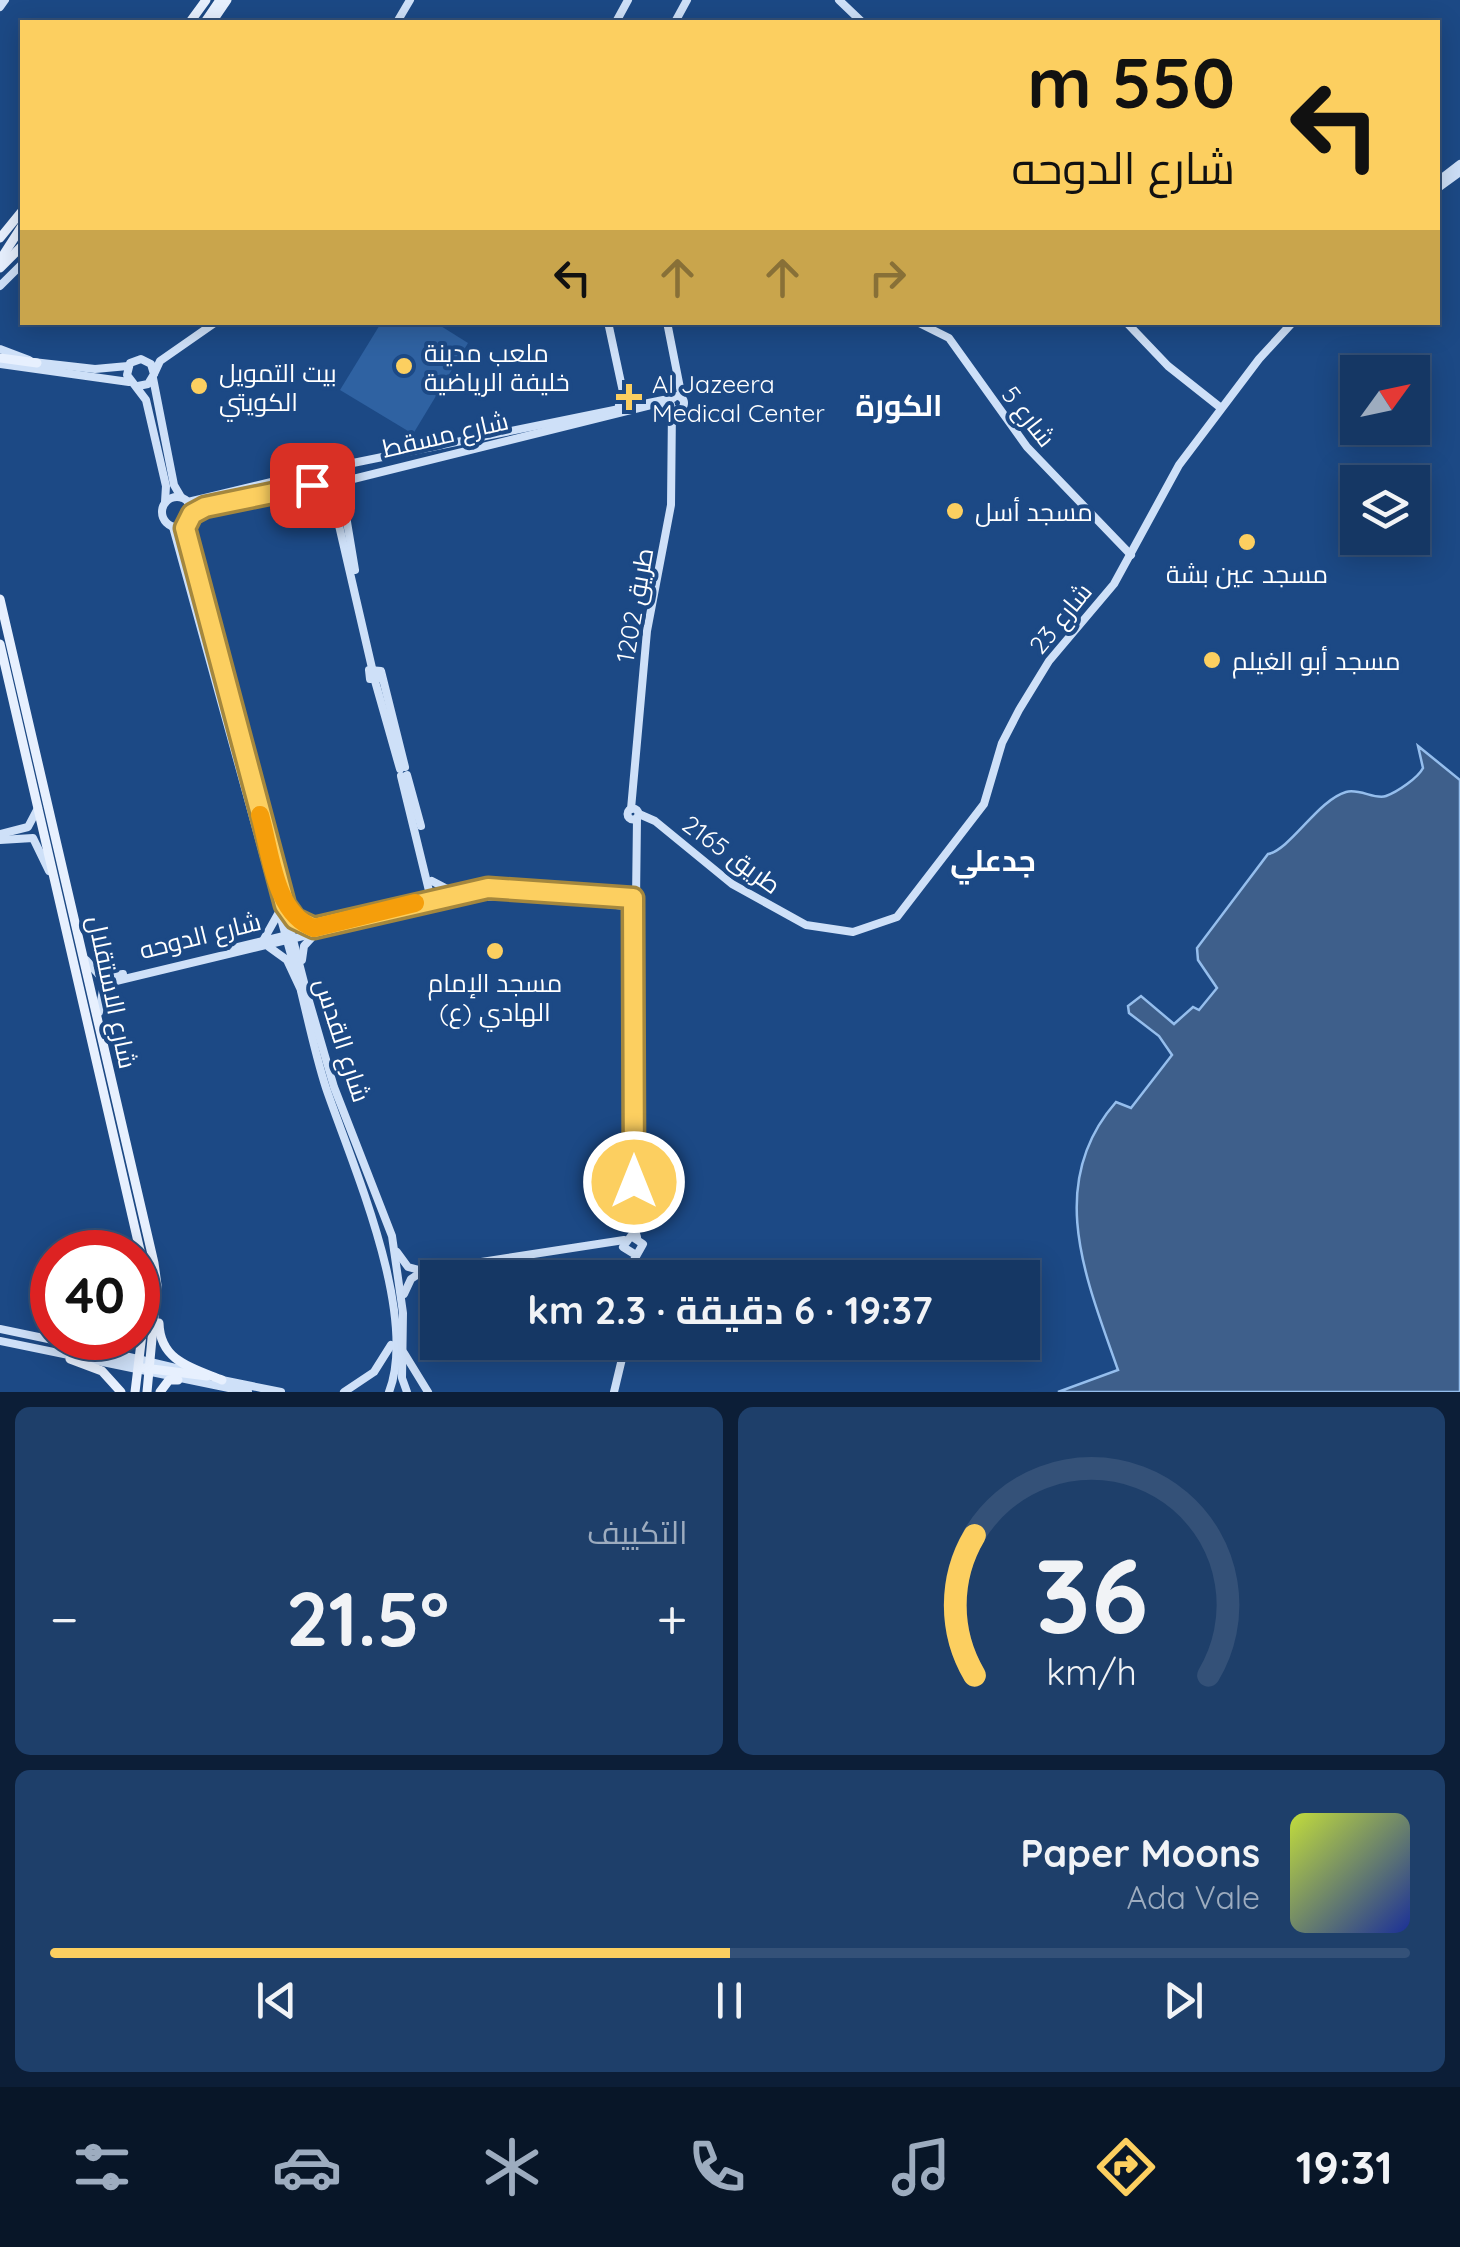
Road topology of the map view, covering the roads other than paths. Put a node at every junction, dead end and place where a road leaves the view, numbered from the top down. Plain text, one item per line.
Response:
1 (5, 0) edge
2 (224, 0) edge
3 (839, 0) edge
4 (0, 8) edge
5 (207, 20) edge
6 (860, 20) edge
7 (20, 213) edge
8 (20, 229) edge
9 (20, 236) edge
10 (0, 238) edge
11 (20, 252) edge
12 (0, 257) edge
13 (20, 266) edge
14 (0, 272) edge
15 (0, 286) edge
16 (209, 325) edge
17 (209, 325) edge
18 (609, 325) edge
19 (668, 325) edge
20 (923, 325) edge
21 (1129, 325) edge
22 (1290, 325) edge
23 (0, 356) edge
24 (145, 360) junction
25 (38, 364) joint
26 (128, 366) junction
27 (153, 376) junction
28 (134, 384) junction
29 (623, 392) junction
30 (636, 402) junction
31 (675, 402) junction
32 (619, 405) junction
33 (1221, 408) junction
34 (670, 445) junction
35 (674, 458) junction
36 (343, 465) junction
37 (317, 471) junction
38 (343, 484) junction
39 (325, 488) junction
40 (184, 500) junction
41 (165, 502) junction
42 (336, 508) junction
43 (192, 514) junction
44 (186, 524) junction
45 (346, 524) junction
46 (173, 527) junction
47 (1132, 552) junction
48 (0, 600) edge
49 (0, 644) edge
50 (374, 667) junction
51 (38, 808) junction
52 (634, 814) junction
53 (0, 837) edge
54 (428, 877) junction
55 (56, 892) junction
56 (458, 892) junction
57 (434, 901) junction
58 (418, 902) junction
59 (630, 902) junction
60 (285, 905) junction
61 (278, 914) junction
62 (315, 931) junction
63 (863, 931) joint
64 (289, 937) junction
65 (264, 943) junction
66 (86, 958) junction
67 (165, 967) junction
68 (304, 992) junction
69 (100, 1026) junction
70 (135, 1230) edge
71 (144, 1230) edge
72 (629, 1245) junction
73 (394, 1246) junction
74 (484, 1260) edge
75 (629, 1260) edge
76 (420, 1271) edge
77 (420, 1274) edge
78 (403, 1313) junction
79 (0, 1329) edge
80 (394, 1330) junction
81 (30, 1335) edge
82 (160, 1338) edge
83 (0, 1341) edge
84 (30, 1348) edge
85 (402, 1348) junction
86 (75, 1360) edge
87 (89, 1360) edge
88 (104, 1360) edge
89 (125, 1360) edge
90 (145, 1360) edge
91 (145, 1360) edge
92 (146, 1360) edge
93 (620, 1360) edge
94 (145, 1366) junction
95 (206, 1376) joint
96 (173, 1379) junction
97 (222, 1380) junction
98 (122, 1392) edge
99 (141, 1392) edge
100 (160, 1392) edge
101 (248, 1392) edge
102 (281, 1392) edge
103 (344, 1392) edge
104 (389, 1392) edge
105 (407, 1392) edge
106 (428, 1392) edge
107 (612, 1392) edge

1 - 4 street
2 - 5 main road
3 - 6 street
7 - 10 main road
8 - 12 main road, bridge
9 - 12 street
11 - 14 main road
13 - 15 street
16 - 24 street
17 - 27 street
18 - 29 street
19 - 31 street
20 - 47 street, شارع 5
21 - 33 street
22 - 33 street, شارع 23
23 - 25 main road
23 - 28 street
24 - 26 street
24 - 27 street
25 - 26 street
26 - 28 street
27 - 28 street
27 - 40 street
28 - 41 street
29 - 30 street
29 - 32 street
30 - 31 street, شارع مسقط
30 - 32 street, شارع مسقط
31 - 34 street, طريق 1202
31 - 35 street, طريق 1202
31 - 38 street, شارع مسقط
32 - 36 street, شارع مسقط
33 - 47 street, شارع 23
34 - 35 street
34 - 52 street, طريق 1202
35 - 52 street, طريق 1202
36 - 37 street
36 - 38 street
37 - 39 street
37 - 40 street
38 - 39 street
38 - 45 street
39 - 42 street
39 - 43 street
40 - 41 street
40 - 43 street
41 - 46 street
42 - 45 street
42 - 50 street
43 - 44 street
44 - 46 street
44 - 60 street, شارع القدس
45 - 50 street
46 - 61 street, شارع القدس
47 - 63 street, شارع 23
48 - 66 main road, شارع الاستقلال
49 - 51 main road, شارع الاستقلال
50 - 54 street
51 - 53 street
51 - 55 main road, شارع الاستقلال
52 - 59 street
52 - 63 street, طريق 2165
53 - 55 street
54 - 56 street
54 - 57 street
54 - 58 street
55 - 70 main road, شارع الاستقلال
56 - 57 street, شارع الدوحه
56 - 59 street, شارع الدوحه
57 - 58 street, شارع الدوحه
57 - 59 street, شارع الدوحه
57 - 62 street, شارع الدوحه
58 - 62 street, شارع الدوحه
59 - 72 street
60 - 62 street
60 - 64 street, شارع القدس
61 - 64 street, شارع القدس
61 - 65 street
62 - 64 street, شارع الدوحه
62 - 68 street
64 - 65 street, شارع الدوحه
64 - 68 street, شارع القدس
65 - 67 street, شارع الدوحه
65 - 68 street
66 - 67 street, شارع الدوحه
66 - 69 main road, شارع الاستقلال
67 - 69 street, شارع الدوحه
68 - 73 street, شارع القدس
68 - 80 street, شارع القدس
69 - 71 main road, شارع الاستقلال
72 - 74 street
72 - 75 street
73 - 76 street
73 - 78 street, شارع القدس
77 - 78 street
78 - 85 street, شارع القدس
79 - 81 street
80 - 103 street
80 - 104 street, شارع القدس
82 - 97 main road
83 - 84 street
85 - 105 street, شارع القدس
85 - 106 street
86 - 98 main road
87 - 94 street
88 - 94 street
89 - 94 street
90 - 94 main road
91 - 94 main road, شارع الاستقلال
92 - 94 main road, شارع الاستقلال
93 - 107 street
94 - 95 main road
94 - 96 street
94 - 99 main road, شارع الاستقلال
95 - 97 street
96 - 100 main road
96 - 101 street
97 - 102 street

